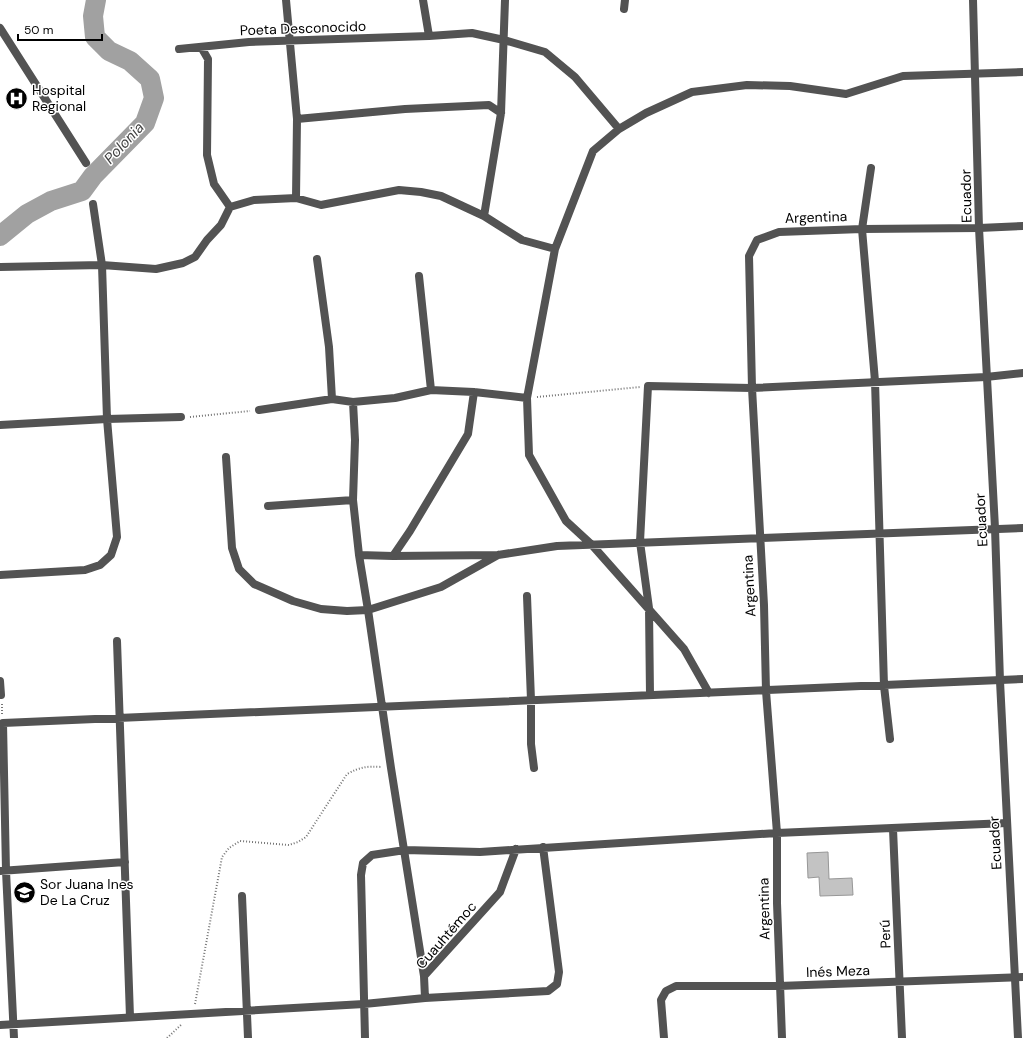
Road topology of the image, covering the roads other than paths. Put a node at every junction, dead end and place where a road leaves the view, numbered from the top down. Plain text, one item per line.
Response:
1 (286, 0) edge
2 (423, 0) edge
3 (505, 0) edge
4 (625, 0) edge
5 (973, 0) edge
6 (624, 9) dead end
7 (0, 28) edge
8 (429, 36) junction
9 (291, 40) junction
10 (504, 40) junction
11 (201, 47) junction
12 (179, 49) dead end
13 (1023, 72) edge
14 (976, 73) junction
15 (500, 113) junction
16 (297, 119) junction
17 (618, 129) junction
18 (86, 162) dead end
19 (871, 168) dead end
20 (296, 198) junction
21 (94, 204) dead end
22 (230, 207) junction
23 (484, 216) junction
24 (1023, 226) edge
25 (980, 228) junction
26 (862, 229) junction
27 (555, 249) junction
28 (317, 259) dead end
29 (102, 265) junction
30 (0, 267) edge
31 (419, 276) dead end
32 (1023, 373) edge
33 (986, 377) junction
34 (875, 381) junction
35 (752, 388) junction
36 (431, 390) junction
37 (474, 392) junction
38 (527, 398) junction
39 (332, 399) junction
40 (354, 402) junction
41 (259, 410) road end
42 (181, 417) road end
43 (107, 420) junction
44 (0, 425) edge
45 (226, 457) dead end
46 (353, 500) junction
47 (268, 506) dead end
48 (994, 528) junction
49 (1023, 528) edge
50 (879, 534) junction
51 (759, 537) junction
52 (640, 542) junction
53 (592, 545) junction
54 (498, 554) junction
55 (359, 555) junction
56 (393, 556) junction
57 (0, 575) edge
58 (527, 596) dead end
59 (649, 608) junction
60 (368, 610) junction
61 (117, 641) dead end
62 (0, 680) edge
63 (1023, 680) edge
64 (1000, 681) junction
65 (884, 686) junction
66 (766, 691) junction
67 (709, 693) junction
68 (1, 695) road end
69 (650, 695) junction
70 (531, 700) junction
71 (382, 706) junction
72 (120, 717) junction
73 (890, 739) dead end
74 (534, 768) dead end
75 (1008, 823) junction
76 (893, 828) junction
77 (777, 833) junction
78 (543, 847) junction
79 (516, 849) junction
80 (404, 850) junction
81 (125, 862) junction
82 (3, 871) edge
83 (242, 896) dead end
84 (424, 976) junction
85 (1019, 977) edge
86 (900, 981) junction
87 (779, 986) junction
88 (425, 998) junction
89 (364, 1004) junction
90 (247, 1011) junction
91 (130, 1017) junction
92 (13, 1024) junction
93 (0, 1025) edge
94 (14, 1038) edge
95 (248, 1038) edge
96 (365, 1038) edge
97 (664, 1038) edge
98 (782, 1038) edge
99 (902, 1038) edge
100 (1018, 1038) edge

1 - 9 street
2 - 8 street
3 - 10 street
4 - 6 street
5 - 14 street, Ecuador
7 - 18 street
8 - 9 street, Poeta Desconocido
8 - 10 street, Poeta Desconocido
9 - 11 street, Poeta Desconocido
9 - 16 street
10 - 15 street
10 - 17 street, Poeta Desconocido
11 - 12 street, Poeta Desconocido
11 - 22 street
13 - 14 street
14 - 17 street
14 - 25 street, Ecuador
15 - 16 street
15 - 23 street
16 - 20 street
17 - 27 street
19 - 26 street
20 - 22 street
20 - 23 street
21 - 29 street
22 - 29 street
23 - 27 street
24 - 25 street, Argentina
25 - 26 street, Argentina
25 - 33 street, Ecuador
26 - 34 street
26 - 35 street, Argentina
27 - 38 street
28 - 39 street
29 - 30 street
29 - 43 street
31 - 36 street
32 - 33 street
33 - 34 street
33 - 48 street, Ecuador
34 - 35 street
34 - 50 street
35 - 51 street, Argentina
35 - 52 street
36 - 37 street
36 - 40 street
37 - 38 street
37 - 56 street
38 - 53 street
39 - 40 street
39 - 41 street
40 - 46 street
42 - 43 street
43 - 44 street
43 - 57 street
45 - 60 street
46 - 47 street
46 - 55 street
48 - 49 street
48 - 50 street
48 - 64 street, Ecuador
50 - 51 street
50 - 65 street
51 - 52 street
51 - 66 street, Argentina
52 - 53 street
52 - 59 street
53 - 54 street
53 - 59 street
54 - 56 street
54 - 60 street
55 - 56 street
55 - 60 street
58 - 70 street
59 - 67 street
59 - 69 street
60 - 71 street
61 - 72 street
62 - 68 street
63 - 64 street
64 - 65 street
64 - 75 street, Ecuador
65 - 66 street
65 - 73 street
66 - 67 street
66 - 77 street, Argentina
67 - 69 street
69 - 70 street
70 - 71 street
70 - 74 street
71 - 72 street
71 - 80 street
72 - 81 street
72 - 82 street
75 - 76 street
75 - 85 street, Ecuador
76 - 77 street
76 - 86 street, Perú
77 - 78 street
77 - 87 street, Argentina
78 - 79 street
78 - 88 street
79 - 80 street
79 - 84 street, Cuauhtémoc
80 - 84 street
80 - 89 street
81 - 82 street
81 - 91 street
82 - 92 street
83 - 90 street
84 - 88 street, Cuauhtémoc
85 - 86 street, Inés Meza
85 - 100 street, Ecuador
86 - 87 street, Inés Meza
86 - 99 street, Perú
87 - 97 street, Inés Meza
87 - 98 street, Argentina
88 - 89 street
89 - 90 street
89 - 96 street
90 - 91 street
90 - 95 street
91 - 92 street
92 - 93 street
92 - 94 street

